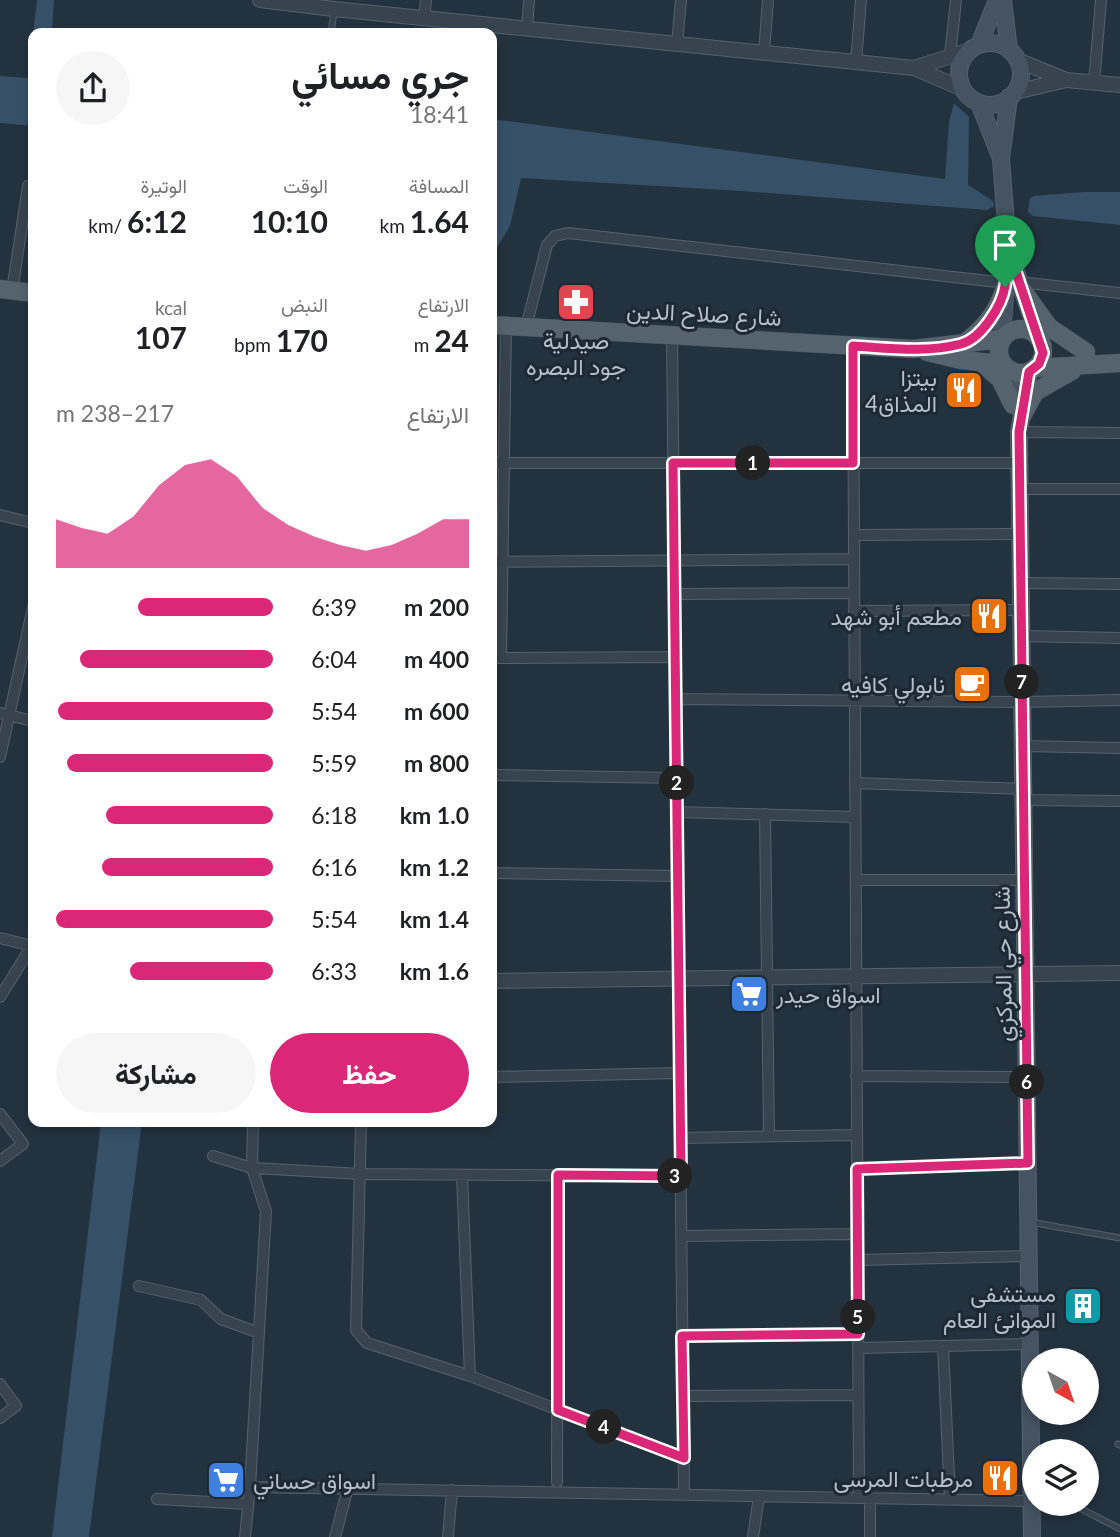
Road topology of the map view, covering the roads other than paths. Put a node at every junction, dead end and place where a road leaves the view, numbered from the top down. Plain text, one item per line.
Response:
1 (260, 0) edge
2 (426, 0) edge
3 (529, 0) edge
4 (681, 0) edge
5 (768, 0) edge
6 (861, 0) edge
7 (956, 0) edge
8 (1000, 0) edge
9 (1101, 0) edge
10 (334, 5) edge
11 (424, 19) junction
12 (332, 28) edge
13 (527, 29) junction
14 (677, 45) junction
15 (974, 47) junction
16 (764, 54) junction
17 (1013, 55) junction
18 (950, 56) junction
19 (856, 62) junction
20 (914, 68) junction
21 (1066, 80) junction
22 (1094, 83) junction
23 (1120, 85) edge
24 (963, 89) junction
25 (1012, 95) junction
26 (979, 103) junction
27 (1001, 159) junction
28 (28, 186) edge
29 (1013, 286) junction
30 (3, 290) edge
31 (28, 292) edge
32 (1120, 293) edge
33 (499, 325) edge
34 (526, 327) junction
35 (672, 336) junction
36 (1002, 339) junction
37 (1040, 340) junction
38 (963, 344) junction
39 (853, 346) junction
40 (913, 349) junction
41 (1084, 359) junction
42 (1120, 361) edge
43 (978, 362) junction
44 (1005, 367) junction
45 (1032, 370) junction
46 (1018, 418) junction
47 (1120, 432) edge
48 (498, 463) edge
49 (673, 463) junction
50 (853, 463) junction
51 (1019, 463) junction
52 (1020, 489) junction
53 (1120, 489) edge
54 (0, 515) edge
55 (28, 522) edge
56 (1020, 534) junction
57 (854, 535) junction
58 (854, 559) junction
59 (674, 560) junction
60 (497, 562) edge
61 (1021, 583) junction
62 (1120, 584) edge
63 (854, 593) junction
64 (675, 594) junction
65 (1021, 610) junction
66 (854, 611) junction
67 (28, 626) edge
68 (1021, 636) junction
69 (1120, 638) edge
70 (675, 657) junction
71 (497, 658) edge
72 (676, 699) junction
73 (855, 699) junction
74 (1120, 700) edge
75 (1022, 702) junction
76 (5, 714) edge
77 (28, 720) edge
78 (1023, 746) junction
79 (1120, 748) edge
80 (0, 757) edge
81 (497, 775) edge
82 (677, 778) junction
83 (855, 783) junction
84 (1023, 795) junction
85 (1120, 801) edge
86 (677, 812) junction
87 (765, 814) junction
88 (855, 817) junction
89 (497, 873) edge
90 (677, 876) junction
91 (856, 880) junction
92 (1024, 880) junction
93 (0, 938) edge
94 (28, 944) edge
95 (28, 953) edge
96 (1120, 973) edge
97 (1025, 974) junction
98 (856, 976) junction
99 (767, 977) junction
100 (678, 978) junction
101 (497, 981) edge
102 (0, 997) edge
103 (680, 1073) junction
104 (856, 1076) junction
105 (497, 1077) edge
106 (1027, 1077) junction
107 (0, 1114) edge
108 (253, 1127) edge
109 (361, 1127) edge
110 (857, 1135) junction
111 (769, 1136) junction
112 (680, 1138) junction
113 (213, 1156) dead end
114 (0, 1161) edge
115 (1028, 1163) junction
116 (252, 1168) junction
117 (857, 1169) junction
118 (361, 1174) junction
119 (462, 1175) junction
120 (558, 1175) junction
121 (681, 1176) junction
122 (1028, 1222) junction
123 (857, 1234) junction
124 (681, 1236) junction
125 (1120, 1238) edge
126 (1029, 1256) junction
127 (858, 1260) junction
128 (139, 1286) dead end
129 (259, 1334) junction
130 (858, 1334) junction
131 (682, 1336) junction
132 (1030, 1344) junction
133 (943, 1346) junction
134 (858, 1348) junction
135 (470, 1376) junction
136 (0, 1384) edge
137 (858, 1395) junction
138 (683, 1396) junction
139 (558, 1410) junction
140 (0, 1418) edge
141 (1031, 1439) edge
142 (684, 1458) junction
143 (557, 1482) dead end
144 (250, 1487) junction
145 (348, 1488) junction
146 (452, 1490) junction
147 (684, 1494) junction
148 (759, 1496) junction
149 (865, 1498) junction
150 (157, 1499) dead end
151 (950, 1500) junction
152 (1022, 1501) edge
153 (248, 1504) junction
154 (1031, 1516) edge
155 (1095, 1516) edge
156 (1120, 1529) edge
157 (245, 1537) edge
158 (335, 1537) edge
159 (448, 1537) edge
160 (753, 1537) edge
161 (870, 1537) edge
162 (1032, 1537) edge

1 - 10 street
2 - 11 street
3 - 13 street
4 - 14 street
5 - 16 street
6 - 19 street
7 - 18 street
8 - 15 main road
8 - 17 main road
9 - 22 street
10 - 11 street
10 - 12 lane
11 - 13 street
13 - 14 street
14 - 16 street
15 - 17 main road
15 - 18 street
15 - 24 main road
16 - 19 street
17 - 21 street
17 - 25 main road
18 - 20 street
19 - 20 street
20 - 24 street
21 - 22 street
21 - 25 street
22 - 23 street
24 - 26 main road
25 - 26 main road
25 - 27 main road
26 - 27 main road
27 - 29 main road
28 - 30 street
29 - 32 street
29 - 34 street
29 - 36 main road
29 - 37 main road
29 - 38 main road
29 - 41 main road
30 - 31 main road
33 - 34 main road, شارع صلاح الدين
33 - 48 street
34 - 35 main road, شارع صلاح الدين
35 - 39 main road, شارع صلاح الدين
35 - 49 street
36 - 37 main road
36 - 38 main road, شارع صلاح الدين
36 - 44 main road
37 - 41 main road
37 - 45 main road
38 - 40 main road, شارع صلاح الدين
39 - 40 main road, شارع صلاح الدين
39 - 50 street
40 - 43 main road, شارع صلاح الدين
41 - 42 main road
41 - 45 main road
41 - 46 main road
43 - 44 main road, شارع صلاح الدين
43 - 46 main road
44 - 45 main road
44 - 46 main road, شارع حي المركزي
45 - 46 main road, شارع حي المركزي
46 - 47 street
46 - 51 main road, شارع حي المركزي
48 - 49 street
48 - 60 street
49 - 50 street
49 - 59 street
50 - 51 street
50 - 57 street
51 - 52 main road, شارع حي المركزي
52 - 53 street
52 - 56 main road, شارع حي المركزي
54 - 55 street
56 - 57 street
56 - 61 main road, شارع حي المركزي
57 - 58 street
58 - 59 street
58 - 63 street
59 - 60 street
59 - 64 street
61 - 62 street
61 - 65 main road, شارع حي المركزي
63 - 64 street
63 - 66 street
64 - 70 street
65 - 66 street
65 - 68 main road, شارع حي المركزي
66 - 73 street
67 - 76 street
68 - 69 street
68 - 75 main road, شارع حي المركزي
70 - 71 street
70 - 72 street
72 - 73 street
72 - 82 street
73 - 75 street
73 - 83 street
74 - 75 street
75 - 78 main road, شارع حي المركزي
76 - 77 street
76 - 80 street
78 - 79 street
78 - 84 main road, شارع حي المركزي
81 - 82 street
82 - 86 street
83 - 84 street
83 - 88 street
84 - 85 street
84 - 92 main road, شارع حي المركزي
86 - 87 street
86 - 90 street
87 - 88 street
87 - 99 street
88 - 91 street
89 - 90 street
90 - 100 street
91 - 92 street
91 - 98 street
92 - 97 main road, شارع حي المركزي
93 - 94 street
95 - 102 street
96 - 97 street
97 - 98 street
97 - 106 main road, شارع حي المركزي
98 - 99 street
98 - 104 street
99 - 100 street
99 - 111 street
100 - 101 street
100 - 103 street
103 - 105 street
103 - 112 street
104 - 106 street
104 - 110 street
106 - 115 main road, شارع حي المركزي
107 - 114 street
108 - 116 street
109 - 118 street
110 - 111 street
110 - 117 street
111 - 112 street
112 - 121 street
113 - 116 street
115 - 117 street
115 - 122 main road, شارع حي المركزي
116 - 118 street
116 - 129 street
117 - 123 street
118 - 119 street
118 - 135 street
119 - 120 street
119 - 135 street
120 - 121 street
120 - 139 street
121 - 124 street
122 - 125 lane
122 - 126 main road, شارع حي المركزي
123 - 124 street
123 - 127 street
124 - 131 street
126 - 127 street
126 - 132 main road, شارع حي المركزي
127 - 130 street
128 - 129 street
129 - 144 street
130 - 131 street
130 - 134 street
131 - 138 street
132 - 133 street
132 - 141 main road, شارع حي المركزي
133 - 134 street
133 - 151 street
134 - 137 street
135 - 139 street
136 - 140 street
137 - 138 street
137 - 149 street
138 - 142 street
139 - 142 street
139 - 143 street
142 - 147 street
144 - 145 street
144 - 153 street
145 - 146 street
145 - 158 street
146 - 147 street
146 - 159 street
147 - 148 street
148 - 149 street
148 - 160 street
149 - 151 street
149 - 161 street
150 - 153 street
151 - 152 street
153 - 157 street
154 - 162 main road, شارع حي المركزي
155 - 156 lane

